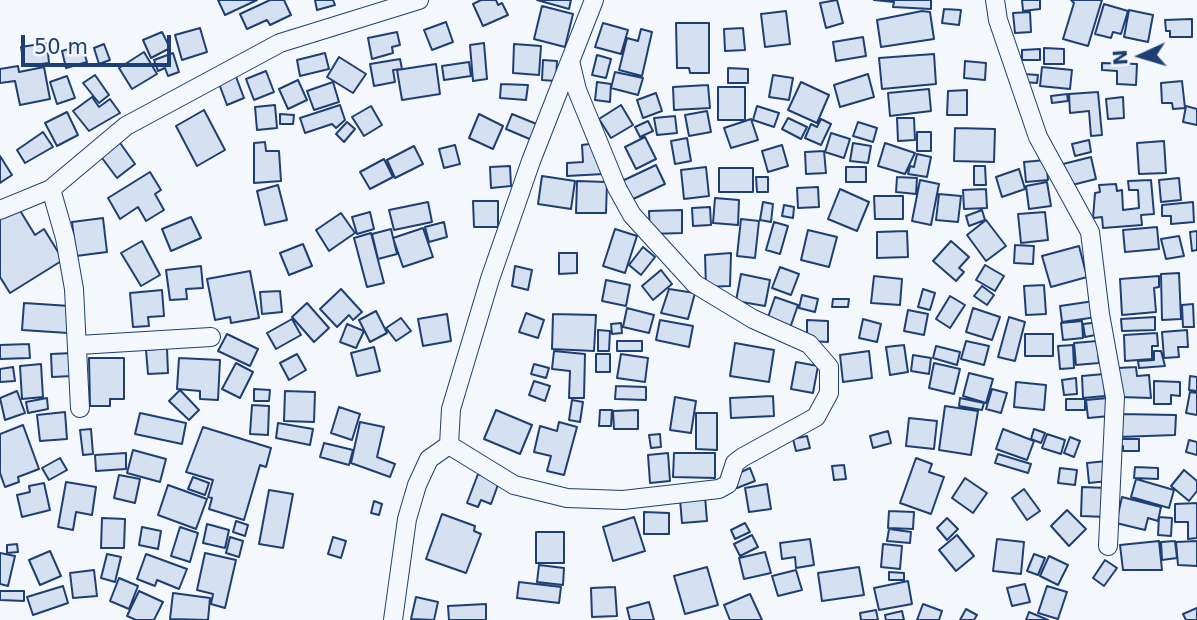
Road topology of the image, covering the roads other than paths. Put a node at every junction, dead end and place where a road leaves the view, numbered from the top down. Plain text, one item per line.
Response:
1 (419, 0) edge
2 (594, 0) edge
3 (995, 0) edge
4 (571, 65) junction
5 (51, 189) junction
6 (0, 210) edge
7 (211, 337) dead end
8 (79, 345) junction
9 (80, 408) dead end
10 (449, 445) junction
11 (1108, 545) dead end
12 (393, 620) edge

1 - 5 street
2 - 4 street
3 - 11 street
4 - 10 street
4 - 10 street
5 - 6 street
5 - 8 street
7 - 8 street
8 - 9 street
10 - 12 street

